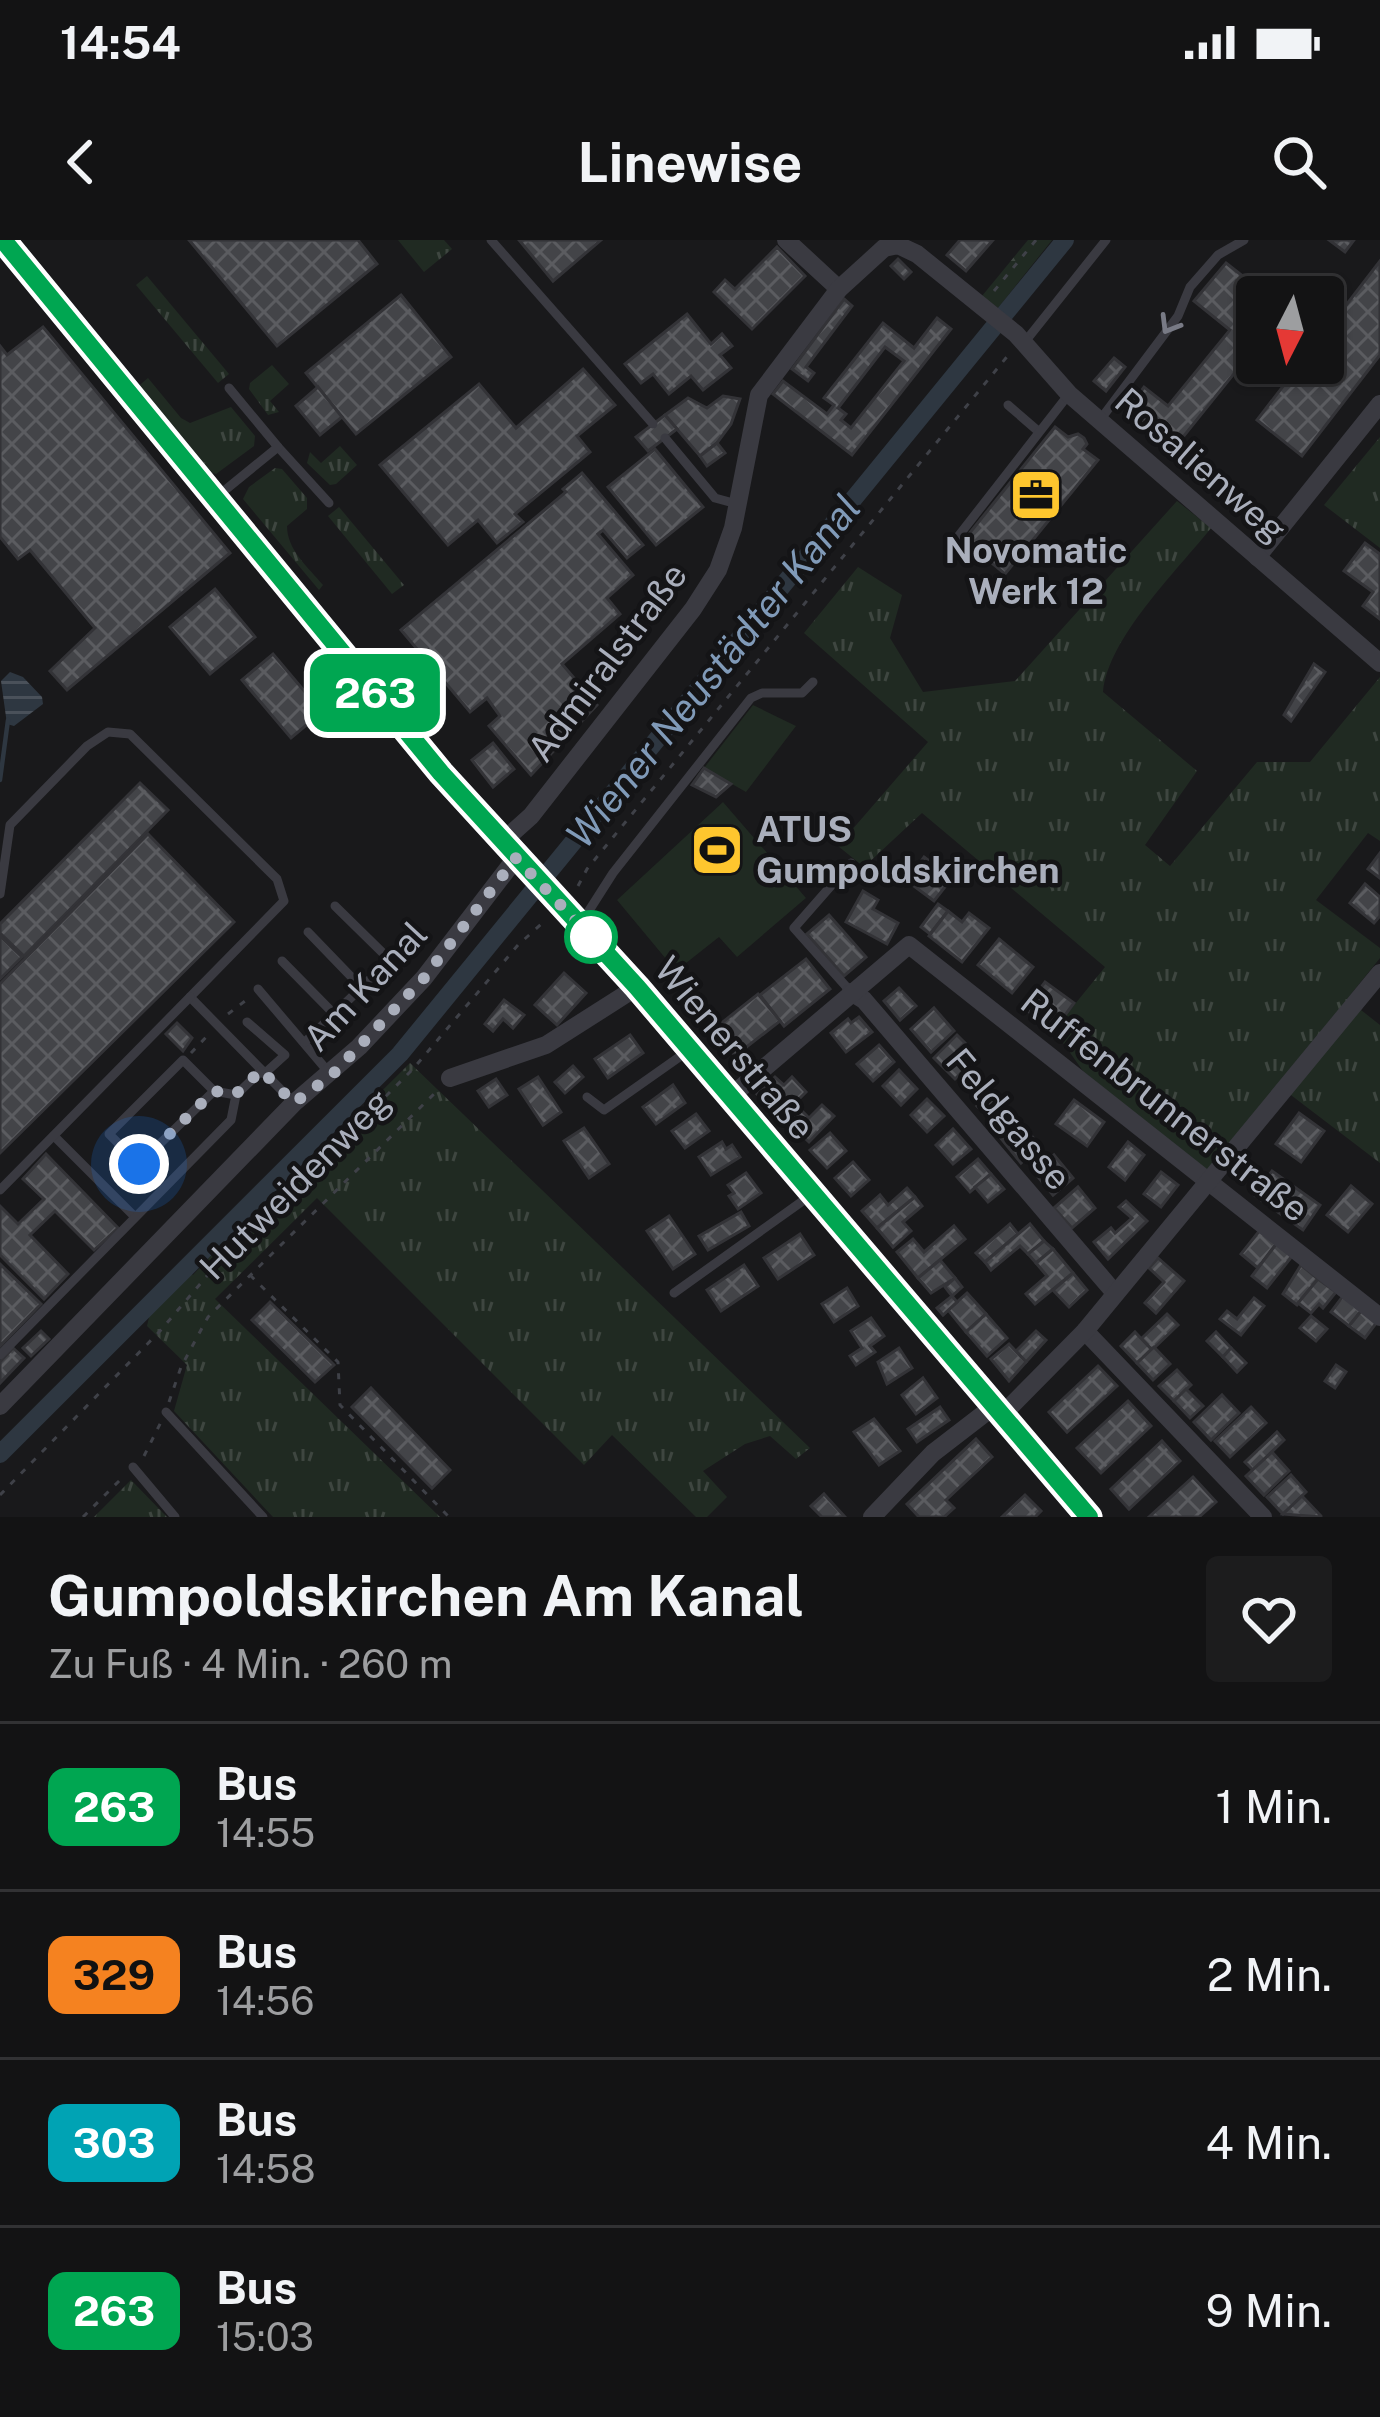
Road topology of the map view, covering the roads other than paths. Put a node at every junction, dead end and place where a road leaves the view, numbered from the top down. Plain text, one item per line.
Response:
1 (3, 240) edge
2 (491, 240) edge
3 (786, 240) edge
4 (1106, 240) edge
5 (1244, 240) edge
6 (900, 243) edge
7 (839, 290) junction
8 (984, 308) joint
9 (1018, 336) junction
10 (229, 388) dead end
11 (1069, 394) junction
12 (1380, 404) edge
13 (1008, 405) dead end
14 (1100, 421) junction
15 (653, 424) dead end
16 (1038, 431) junction
17 (665, 438) dead end
18 (278, 447) junction
19 (215, 499) junction
20 (328, 503) dead end
21 (737, 504) junction
22 (963, 554) dead end
23 (1257, 557) junction
24 (1380, 664) edge
25 (813, 682) dead end
26 (516, 857) junction
27 (850, 863) dead end
28 (0, 894) edge
29 (335, 906) dead end
30 (580, 925) junction
31 (308, 932) dead end
32 (282, 961) dead end
33 (1380, 974) edge
34 (637, 987) junction
35 (362, 988) junction
36 (258, 989) road end
37 (850, 992) junction
38 (190, 997) junction
39 (335, 1015) junction
40 (248, 1022) dead end
41 (305, 1042) junction
42 (690, 1050) junction
43 (262, 1072) junction
44 (332, 1075) junction
45 (450, 1078) road end
46 (214, 1091) junction
47 (236, 1094) junction
48 (587, 1096) dead end
49 (730, 1097) junction
50 (294, 1103) junction
51 (54, 1136) junction
52 (1210, 1182) junction
53 (0, 1190) edge
54 (812, 1194) junction
55 (135, 1217) junction
56 (1114, 1292) junction
57 (674, 1293) dead end
58 (1380, 1317) edge
59 (1084, 1331) junction
60 (0, 1355) edge
61 (0, 1406) edge
62 (998, 1411) junction
63 (166, 1412) road end
64 (133, 1467) road end
65 (175, 1517) edge
66 (263, 1517) edge
67 (872, 1517) edge
68 (1088, 1517) edge
69 (1263, 1517) edge

1 - 19 street, Wienerstraße
2 - 15 lane
3 - 7 street
4 - 9 lane
5 -> 14 lane
6 - 7 street, Admiralstraße
6 - 8 street, Admiralstraße
7 - 21 street, Admiralstraße
8 - 9 street, Rosalienweg
9 - 11 street, Rosalienweg
10 - 18 lane
11 - 14 street, Rosalienweg
11 - 16 lane
12 - 23 street
13 - 16 lane
14 - 23 street, Rosalienweg
16 - 22 lane
17 - 21 lane
18 - 19 lane
18 - 20 lane
19 - 26 street, Wienerstraße
21 - 26 street, Admiralstraße
23 - 24 street, Rosalienweg
25 - 30 lane
26 - 30 street, Wienerstraße
26 - 44 street, Am Kanal
27 - 37 lane
28 - 38 lane
29 - 35 lane
30 - 34 street, Wienerstraße
31 - 35 lane
32 - 39 lane
33 - 52 street
34 - 42 street, Wienerstraße
34 - 45 street
35 - 39 lane
36 - 41 lane
37 - 49 street
37 - 52 street, Ruffenbrunnerstraße
37 - 56 street, Feldgasse
38 - 43 lane
38 - 51 lane
39 - 41 lane
40 - 43 lane
41 - 44 lane
42 - 48 lane
42 - 49 street, Wienerstraße
43 - 47 lane
43 - 50 lane
44 - 50 street, Am Kanal
46 - 46 lane
46 - 47 lane
47 - 55 lane
49 - 54 street, Wienerstraße
50 - 61 street, Am Kanal
51 - 53 lane
51 - 55 lane
52 - 56 street
52 - 58 street, Ruffenbrunnerstraße
54 - 57 lane
54 - 62 street, Wienerstraße
55 - 60 lane
56 - 59 street
59 - 62 street
59 - 69 street
62 - 67 street
62 - 68 street, Wienerstraße
63 - 66 lane
64 - 65 lane

